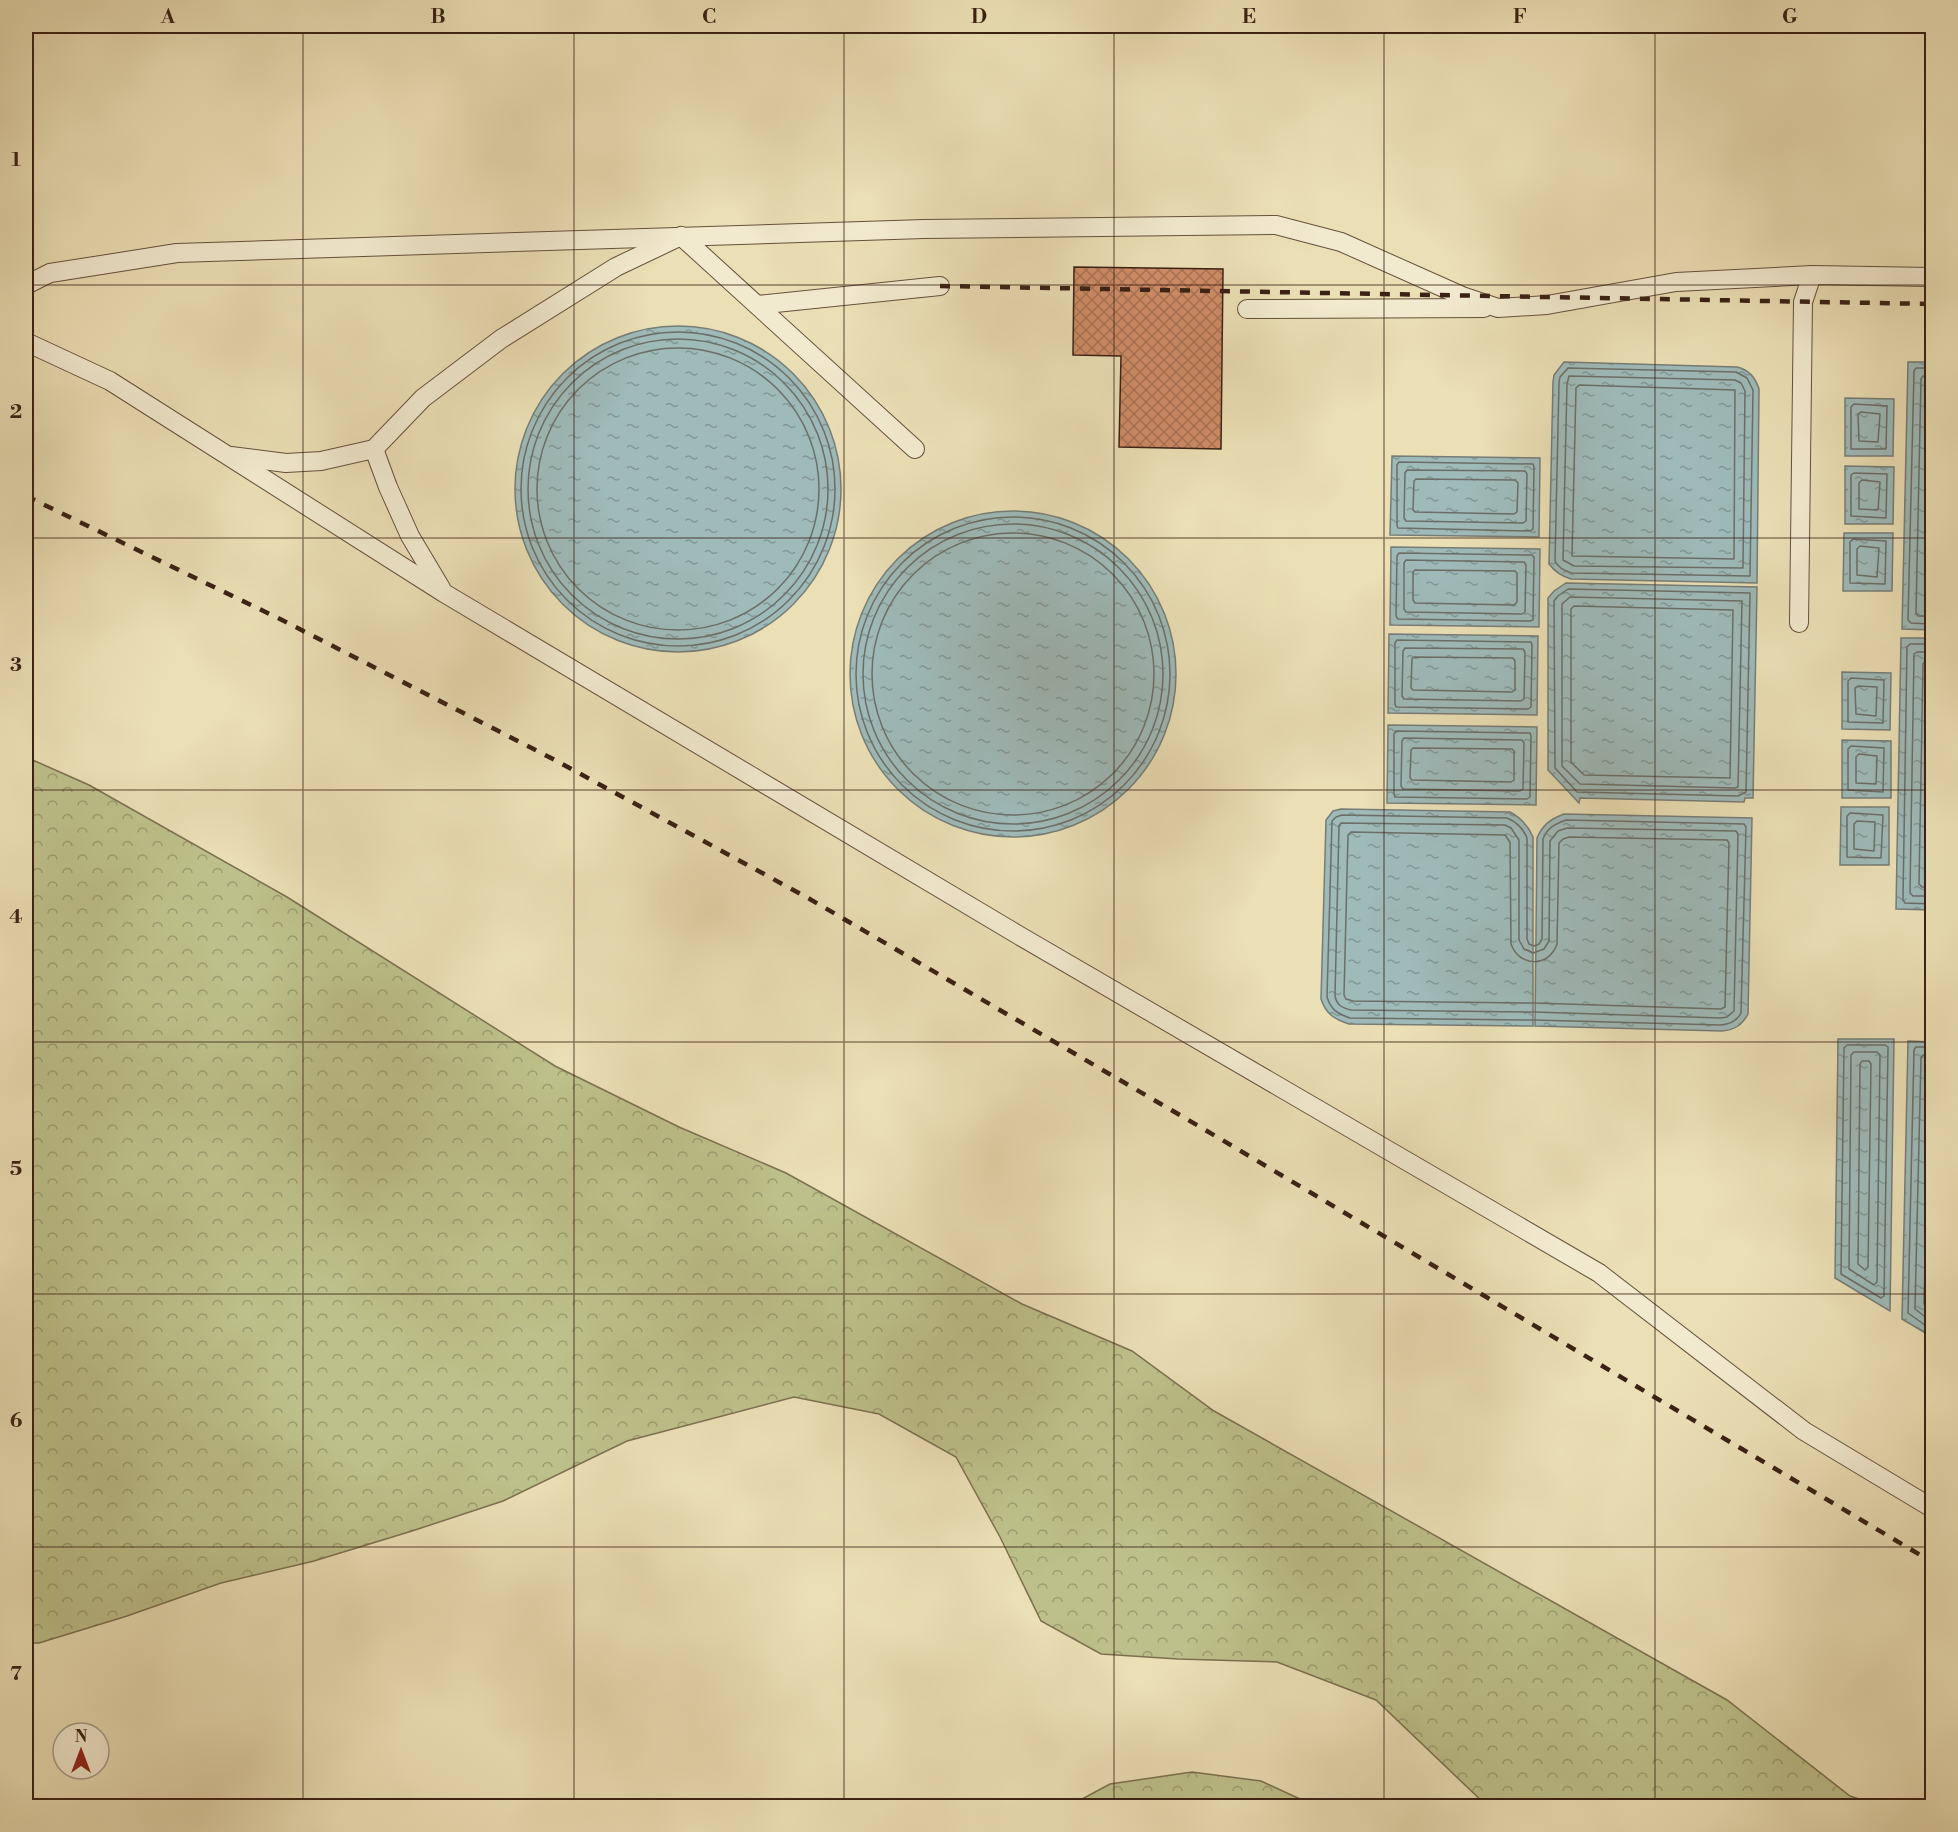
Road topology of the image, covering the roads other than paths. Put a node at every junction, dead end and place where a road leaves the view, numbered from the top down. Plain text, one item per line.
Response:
1 (681, 236) junction
2 (1812, 274) junction
3 (1932, 277) edge
4 (26, 285) edge
5 (940, 286) dead end
6 (757, 305) junction
7 (1498, 308) junction
8 (1247, 309) dead end
9 (26, 342) edge
10 (374, 449) junction
11 (915, 449) dead end
12 (227, 456) junction
13 (444, 592) junction
14 (1799, 623) dead end
15 (1932, 1508) edge

1 - 4 lane
1 - 6 lane
1 - 7 lane
1 - 10 lane
2 - 3 lane
2 - 7 lane
2 - 14 lane
5 - 6 lane
6 - 11 lane
7 - 8 lane
9 - 12 lane
10 - 12 lane
10 - 13 lane
12 - 13 lane
13 - 15 lane

